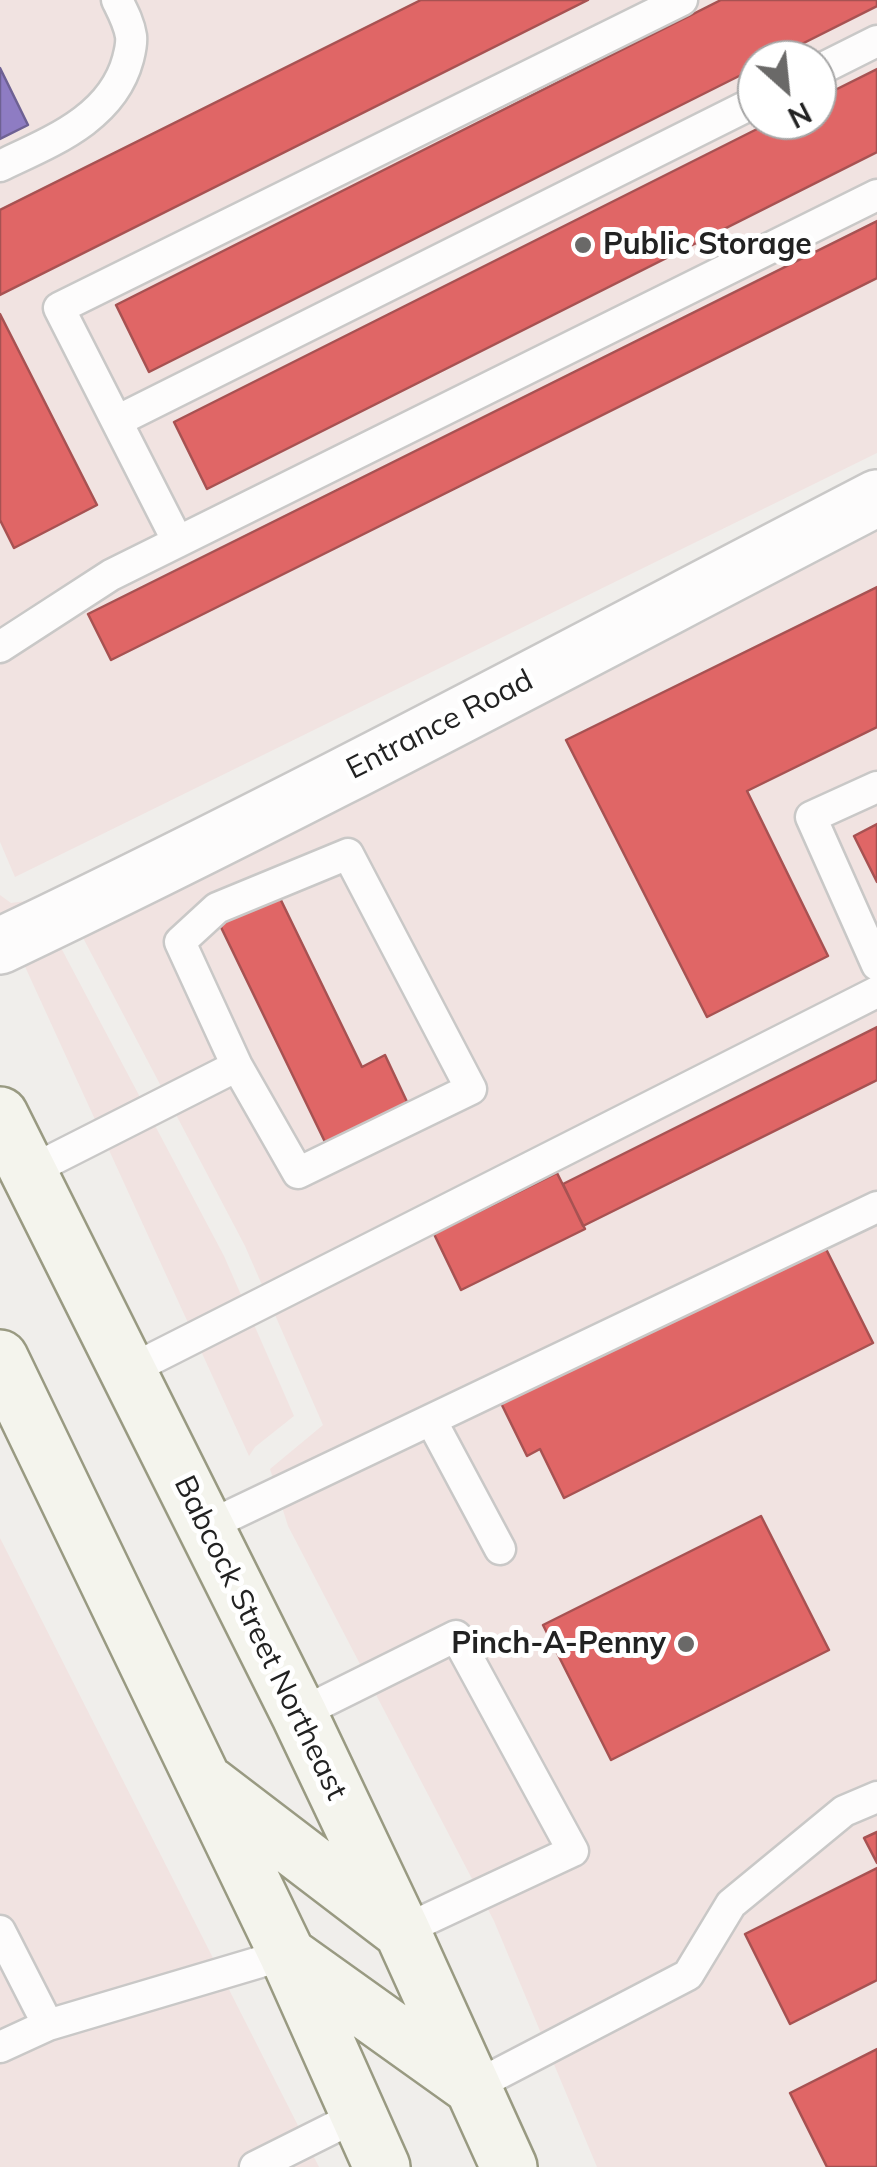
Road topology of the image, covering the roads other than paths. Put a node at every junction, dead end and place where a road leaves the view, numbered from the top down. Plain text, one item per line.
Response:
1 (117, 0) edge
2 (682, 0) edge
3 (877, 41) edge
4 (837, 61) edge
5 (737, 111) edge
6 (0, 166) edge
7 (877, 195) edge
8 (117, 421) junction
9 (877, 498) edge
10 (178, 542) junction
11 (0, 647) edge
12 (877, 787) edge
13 (0, 946) edge
14 (877, 964) edge
15 (877, 992) edge
16 (237, 1066) junction
17 (0, 1115) edge
18 (28, 1172) junction
19 (877, 1207) edge
20 (0, 1358) edge
21 (128, 1371) junction
22 (431, 1420) junction
23 (206, 1527) junction
24 (500, 1549) dead end
25 (300, 1714) junction
26 (203, 1780) junction
27 (877, 1798) edge
28 (0, 1931) edge
29 (402, 1931) junction
30 (286, 1954) junction
31 (48, 2024) junction
32 (0, 2047) edge
33 (473, 2087) junction
34 (359, 2115) junction
35 (255, 2167) edge
36 (382, 2167) edge
37 (509, 2167) edge

1 - 6 lane
2 - 8 lane
3 - 4 lane
5 - 8 lane
7 - 10 lane
8 - 10 lane
9 - 13 street, Entrance Road
10 - 11 lane
12 - 14 lane
15 - 21 lane
16 - 16 lane
16 - 18 lane
17 - 18 main road, Babcock Street Northeast
18 - 21 main road, Babcock Street Northeast
19 - 22 lane
20 - 26 main road
21 - 23 main road, Babcock Street Northeast
22 - 23 lane
22 - 24 lane
23 - 25 main road, Babcock Street Northeast
25 - 29 main road, Babcock Street Northeast
25 - 29 lane
26 - 29 main road
26 - 30 main road
27 - 33 lane
28 - 31 lane
29 - 33 main road, Babcock Street Northeast
30 - 31 lane
30 - 33 main road
30 - 34 main road
31 - 32 lane
33 - 37 main road, Babcock Street Northeast
34 - 35 lane
34 - 36 main road

